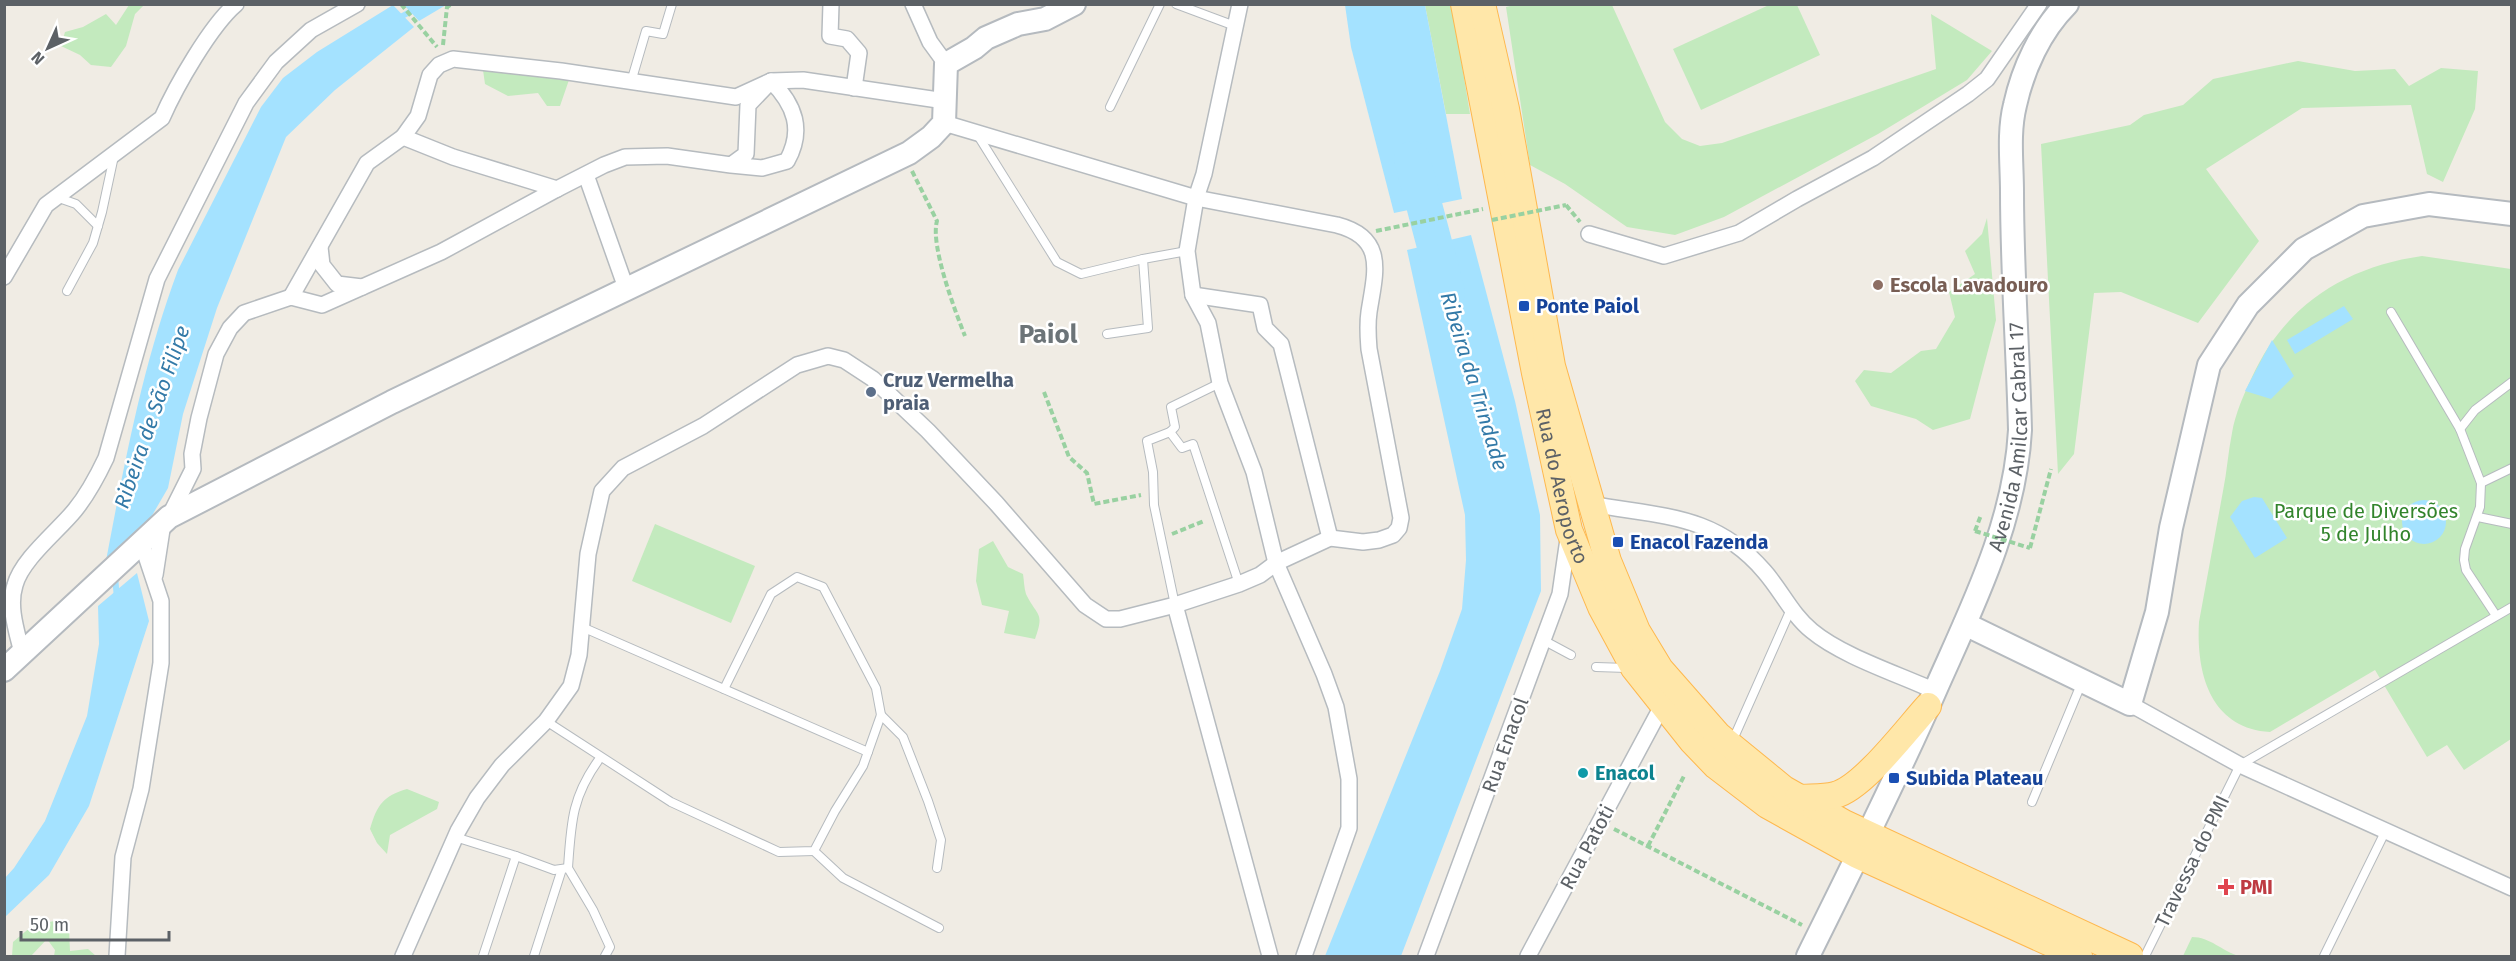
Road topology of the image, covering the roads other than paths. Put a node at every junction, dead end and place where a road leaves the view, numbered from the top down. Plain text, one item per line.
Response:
1 (236, 4) edge
2 (357, 4) edge
3 (672, 4) edge
4 (831, 4) edge
5 (1074, 4) edge
6 (1160, 4) edge
7 (1176, 4) edge
8 (1240, 4) edge
9 (1464, 4) edge
10 (1482, 4) edge
11 (2039, 4) edge
12 (2067, 4) edge
13 (915, 5) edge
14 (1235, 26) junction
15 (946, 64) junction
16 (771, 81) junction
17 (631, 82) junction
18 (854, 87) junction
19 (1110, 107) dead end
20 (945, 112) junction
21 (977, 133) junction
22 (403, 137) junction
23 (114, 154) junction
24 (731, 165) junction
25 (586, 175) junction
26 (557, 189) junction
27 (56, 197) junction
28 (1196, 198) junction
29 (2511, 214) edge
30 (98, 226) junction
31 (1589, 234) dead end
32 (320, 247) junction
33 (1187, 251) junction
34 (1143, 259) junction
35 (4, 278) edge
36 (362, 287) junction
37 (626, 288) junction
38 (67, 291) dead end
39 (1193, 296) junction
40 (291, 297) junction
41 (2391, 312) dead end
42 (1107, 334) dead end
43 (2511, 382) edge
44 (1220, 383) junction
45 (2460, 429) junction
46 (1170, 432) junction
47 (2511, 468) edge
48 (2481, 483) junction
49 (1591, 504) junction
50 (2478, 517) junction
51 (166, 520) junction
52 (2511, 524) edge
53 (1569, 530) junction
54 (1330, 538) junction
55 (142, 544) junction
56 (1276, 563) junction
57 (155, 581) junction
58 (1239, 584) junction
59 (1175, 606) junction
60 (2511, 606) edge
61 (1791, 609) junction
62 (2495, 614) junction
63 (1965, 624) junction
64 (582, 627) junction
65 (1544, 640) junction
66 (22, 653) junction
67 (1571, 655) dead end
68 (1596, 667) dead end
69 (1634, 668) junction
70 (4, 670) edge
71 (2082, 681) junction
72 (724, 689) junction
73 (1931, 699) junction
74 (2130, 704) junction
75 (1662, 706) junction
76 (881, 715) junction
77 (546, 722) junction
78 (1730, 746) junction
79 (868, 752) junction
80 (600, 758) junction
81 (2240, 765) junction
82 (1798, 798) junction
83 (2032, 802) dead end
84 (2385, 832) junction
85 (455, 837) junction
86 (1862, 845) junction
87 (814, 850) junction
88 (516, 856) junction
89 (937, 868) dead end
90 (565, 869) junction
91 (2511, 888) edge
92 (939, 928) dead end
93 (117, 957) edge
94 (404, 957) edge
95 (483, 957) edge
96 (534, 957) edge
97 (605, 957) edge
98 (1270, 957) edge
99 (1305, 957) edge
100 (1426, 957) edge
101 (1528, 957) edge
102 (1808, 957) edge
103 (2079, 957) edge
104 (2130, 957) edge
105 (2145, 957) edge
106 (2324, 957) edge

1 - 23 street
2 - 66 street
3 - 17 lane
4 - 18 street
5 - 15 street
6 - 19 lane
7 - 14 lane
8 - 14 street
9 - 53 main road, Rua do Aeroporto
10 - 49 main road, Rua do Aeroporto
11 - 31 street
12 - 63 street, Avenida Amilcar Cabral 17
13 - 15 street
14 - 28 street
15 - 20 street
16 - 17 street
16 - 18 street
16 - 24 street
16 - 24 street
17 - 22 street
18 - 20 street
20 - 21 street
20 - 37 street
21 - 28 street
21 - 34 lane
22 - 26 street
22 - 32 street
23 - 27 street
23 - 30 lane
24 - 25 street
25 - 26 street
25 - 37 street
26 - 36 street
27 - 30 lane
27 - 35 street
28 - 33 street
28 - 54 street
29 - 74 street
30 - 38 lane
32 - 36 street
32 - 40 street
33 - 34 lane
33 - 39 street
34 - 42 lane
36 - 40 street
37 - 51 street
39 - 44 street
39 - 54 street
40 - 51 street
41 - 45 lane
43 - 45 lane
44 - 46 lane
44 - 56 street
45 - 48 lane
46 - 58 lane
46 - 59 lane
47 - 48 lane
48 - 50 lane
49 - 61 street
49 - 78 main road, Rua do Aeroporto
50 - 52 lane
50 - 62 lane
51 - 55 street
51 - 57 street
53 - 65 street, Rua Enacol
53 - 69 main road, Rua do Aeroporto
54 - 56 street
55 - 57 street
55 - 66 street
56 - 58 street
56 - 99 street
57 - 93 street
58 - 59 street
59 - 64 street
59 - 98 street
60 - 62 lane
61 - 73 street
61 - 78 lane
62 - 81 lane
63 - 71 street
63 - 73 street, Avenida Amilcar Cabral 17
64 - 72 lane
64 - 77 street
65 - 67 lane
65 - 100 street, Rua Enacol
66 - 70 street
68 - 69 lane
69 - 75 main road, Rua do Aeroporto
71 - 74 street
71 - 83 lane
72 - 76 lane
72 - 79 lane
73 - 82 main road
73 - 86 street, Avenida Amilcar Cabral 17
74 - 81 street
75 - 86 main road, Rua do Aeroporto
75 - 101 street, Rua Patoti
76 - 79 lane
76 - 89 lane
77 - 80 lane
77 - 85 street
78 - 82 main road, Rua do Aeroporto
79 - 87 lane
80 - 87 lane
80 - 90 lane
81 - 84 street
81 - 105 lane, Travessa do PMI
82 - 86 main road, Rua do Aeroporto
84 - 91 street
84 - 106 lane
85 - 88 lane
85 - 94 street
86 - 102 street, Avenida Amilcar Cabral 17
86 - 103 main road
86 - 104 main road
87 - 92 lane
88 - 90 lane
88 - 95 lane
90 - 96 lane
90 - 97 lane

